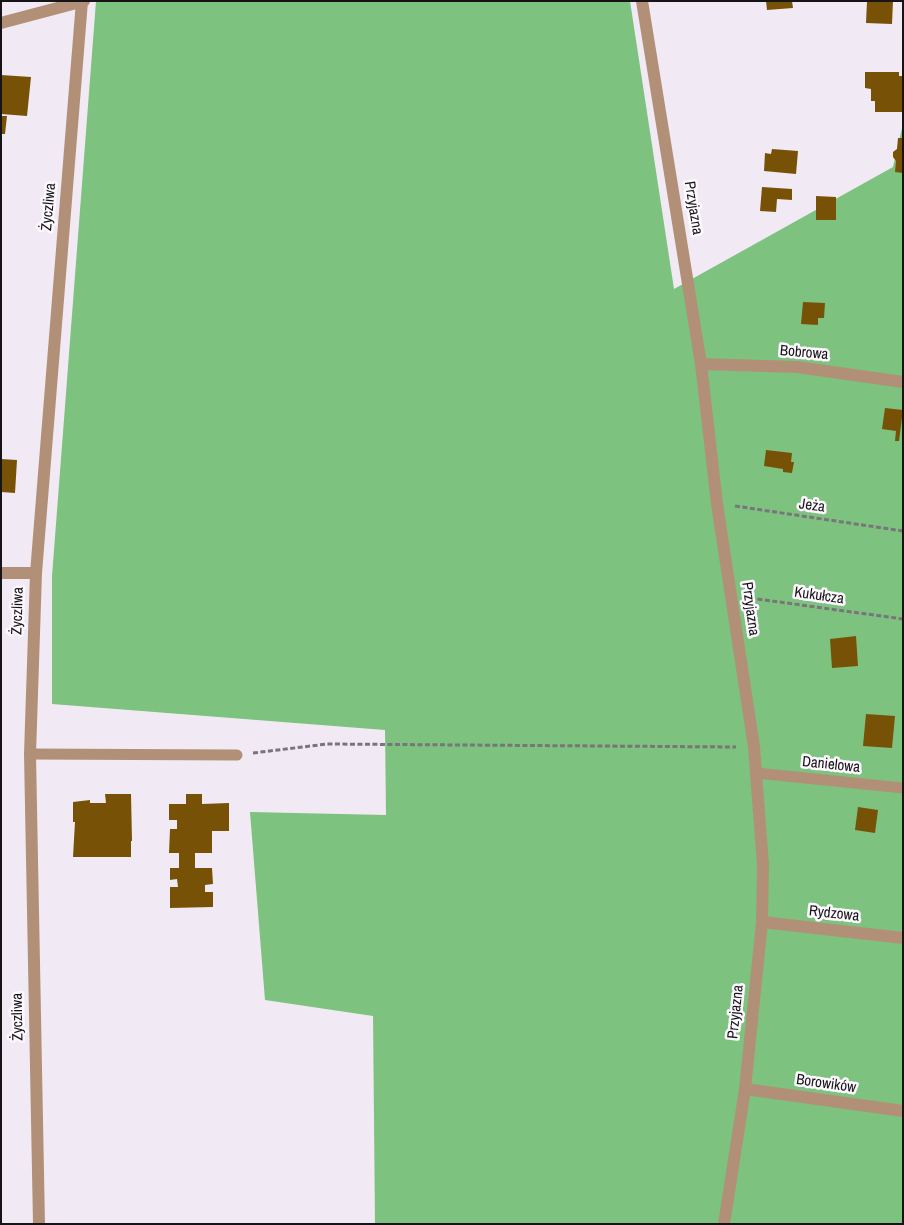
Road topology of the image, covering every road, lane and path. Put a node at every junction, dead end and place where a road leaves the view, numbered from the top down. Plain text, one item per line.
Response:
1 (82, 1) edge
2 (642, 1) edge
3 (1, 23) edge
4 (701, 364) junction
5 (903, 382) edge
6 (717, 504) junction
7 (903, 531) edge
8 (1, 573) edge
9 (36, 573) junction
10 (732, 595) junction
11 (903, 619) edge
12 (754, 747) junction
13 (30, 754) junction
14 (237, 755) joint
15 (756, 773) junction
16 (903, 788) edge
17 (762, 922) junction
18 (903, 938) edge
19 (744, 1089) junction
20 (903, 1111) edge
21 (39, 1224) edge
22 (724, 1224) edge

1 - 3 street
1 - 9 street, Życzliwa
2 - 4 street, Przyjazna
4 - 5 street, Bobrowa
4 - 6 street, Przyjazna
6 - 7 path, Jeża
6 - 10 street, Przyjazna
8 - 9 street
9 - 13 street, Życzliwa
10 - 11 path, Kukułcza
10 - 12 street, Przyjazna
12 - 14 path
12 - 15 street, Przyjazna
13 - 14 lane
13 - 21 street, Życzliwa
15 - 16 lane, Danielowa
15 - 17 street, Przyjazna
17 - 18 street, Rydzowa
17 - 19 street, Przyjazna
19 - 20 street, Borowików
19 - 22 street, Przyjazna

